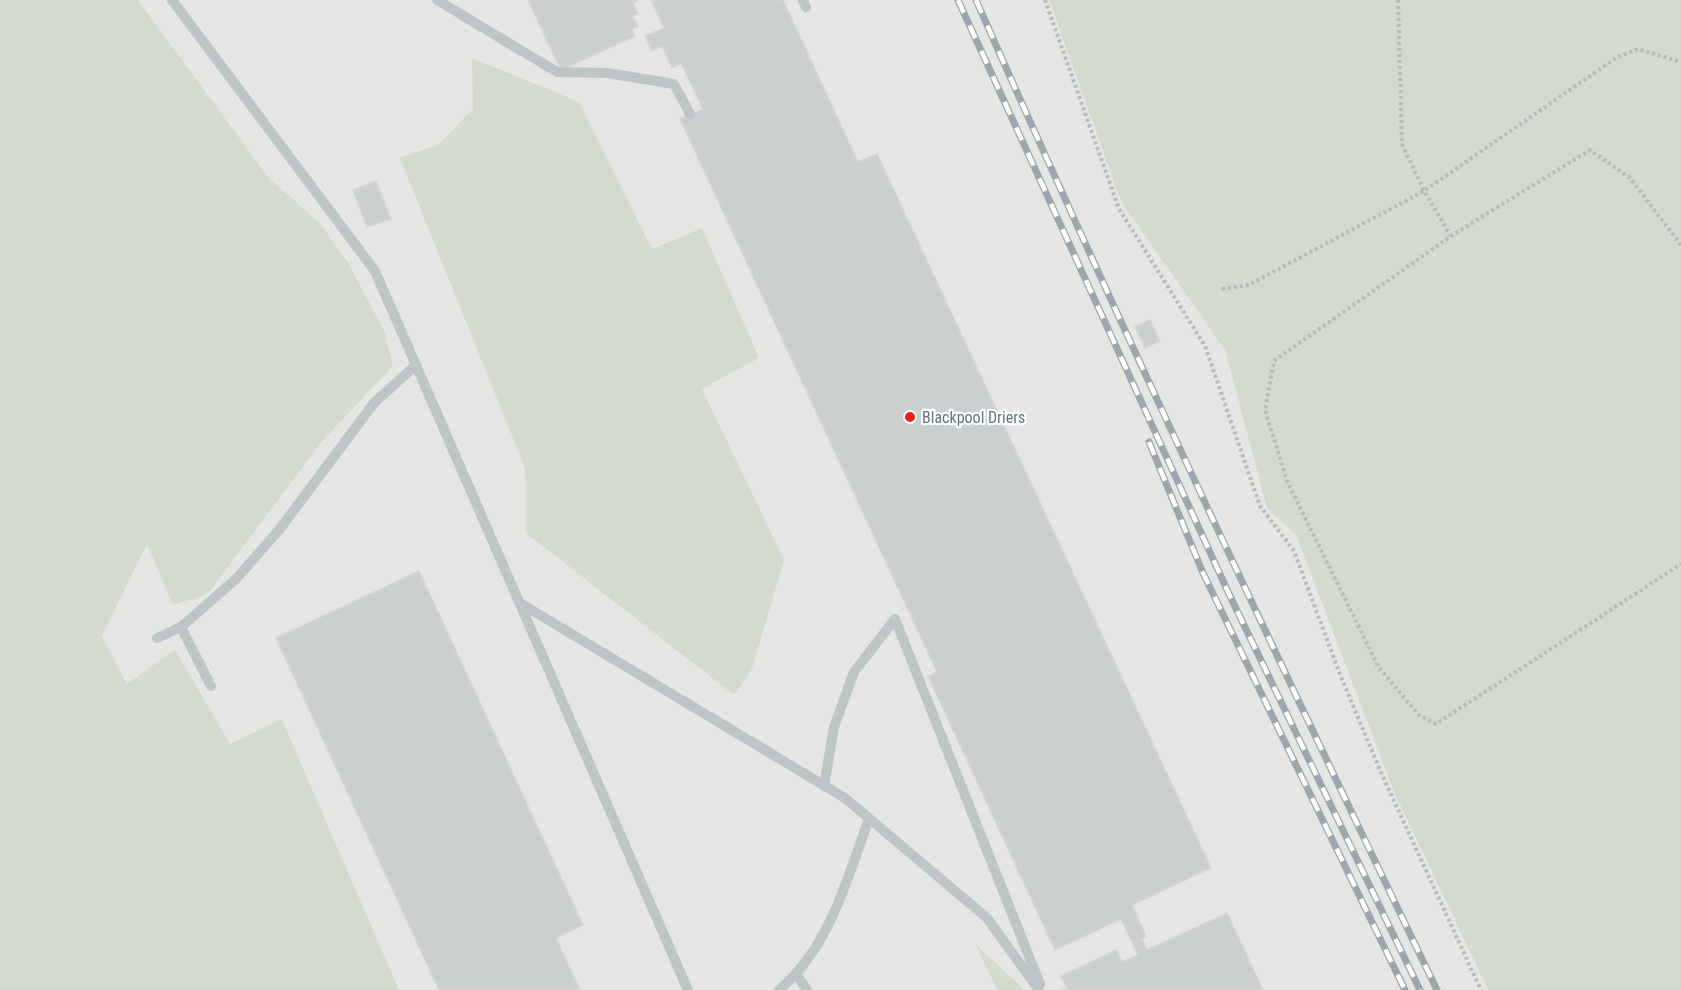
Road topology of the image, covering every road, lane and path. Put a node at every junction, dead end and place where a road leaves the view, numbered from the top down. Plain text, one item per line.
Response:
1 (172, 0) edge
2 (437, 0) edge
3 (1045, 0) edge
4 (1398, 0) edge
5 (1681, 62) edge
6 (690, 114) dead end
7 (1424, 191) junction
8 (1451, 236) junction
9 (1681, 245) edge
10 (1222, 290) dead end
11 (416, 365) junction
12 (1681, 564) edge
13 (520, 603) junction
14 (181, 627) junction
15 (157, 638) dead end
16 (211, 686) dead end
17 (824, 786) junction
18 (870, 819) junction
19 (797, 975) junction
20 (688, 990) edge
21 (779, 990) edge
22 (807, 990) edge
23 (1040, 990) edge
24 (1481, 990) edge

1 - 11 lane
2 - 6 lane
3 - 24 path
4 - 7 path
5 - 7 path
7 - 8 path
7 - 10 path
8 - 9 path
8 - 12 path
11 - 13 lane
11 - 14 lane
13 - 17 lane
13 - 20 lane
14 - 15 lane
14 - 16 lane
17 - 18 lane
17 - 23 lane
18 - 19 lane
18 - 23 lane
19 - 21 lane
19 - 22 lane

